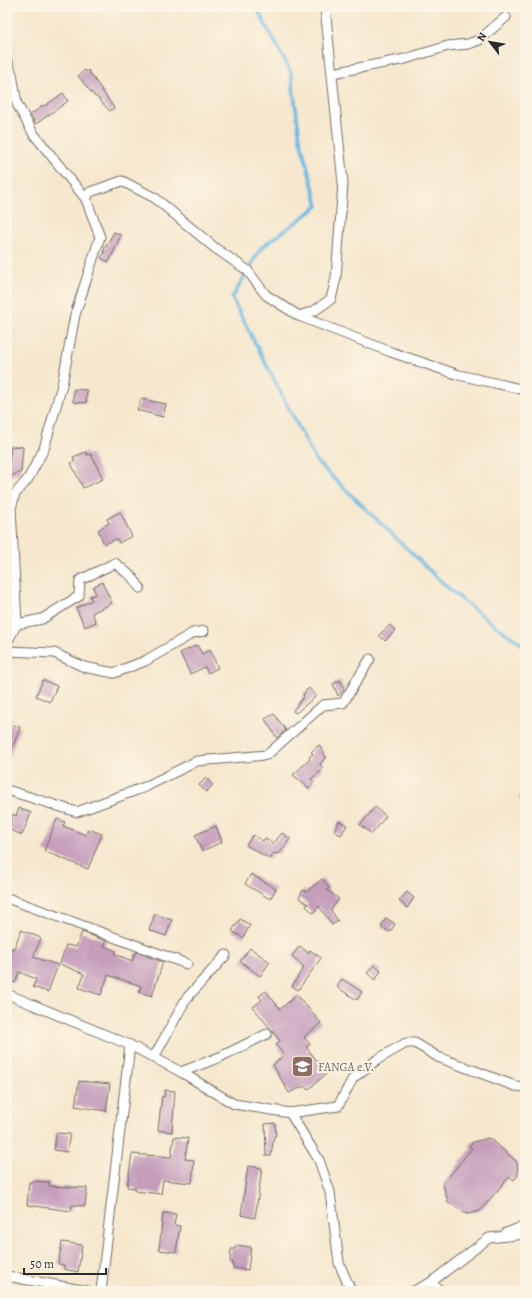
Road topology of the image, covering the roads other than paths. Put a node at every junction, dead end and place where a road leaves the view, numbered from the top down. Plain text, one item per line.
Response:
1 (325, 7) edge
2 (506, 17) dead end
3 (7, 61) edge
4 (333, 73) junction
5 (86, 199) junction
6 (299, 316) junction
7 (525, 390) edge
8 (140, 588) dead end
9 (7, 615) edge
10 (17, 624) junction
11 (204, 631) dead end
12 (7, 642) edge
13 (7, 651) edge
14 (370, 658) dead end
15 (7, 790) edge
16 (7, 898) edge
17 (226, 956) dead end
18 (187, 964) dead end
19 (7, 994) edge
20 (267, 1034) dead end
21 (130, 1045) junction
22 (154, 1057) junction
23 (181, 1072) junction
24 (525, 1087) edge
25 (290, 1113) junction
26 (525, 1226) edge
27 (525, 1234) edge
28 (490, 1238) junction
29 (7, 1276) edge
30 (430, 1283) junction
31 (87, 1291) edge
32 (101, 1291) edge
33 (351, 1291) edge
34 (414, 1291) edge
35 (442, 1291) edge

1 - 4 street
2 - 4 street
3 - 5 street
4 - 6 street
5 - 6 street
5 - 10 street
6 - 7 street
8 - 10 street
9 - 10 street
10 - 12 street
11 - 13 street
14 - 15 street
16 - 18 street
17 - 22 street
19 - 21 street
20 - 23 street
21 - 22 street
21 - 32 street
22 - 23 street
23 - 25 street
24 - 25 street
25 - 33 street
26 - 28 street
27 - 28 street
28 - 30 street
29 - 31 street
30 - 34 street
30 - 35 street

